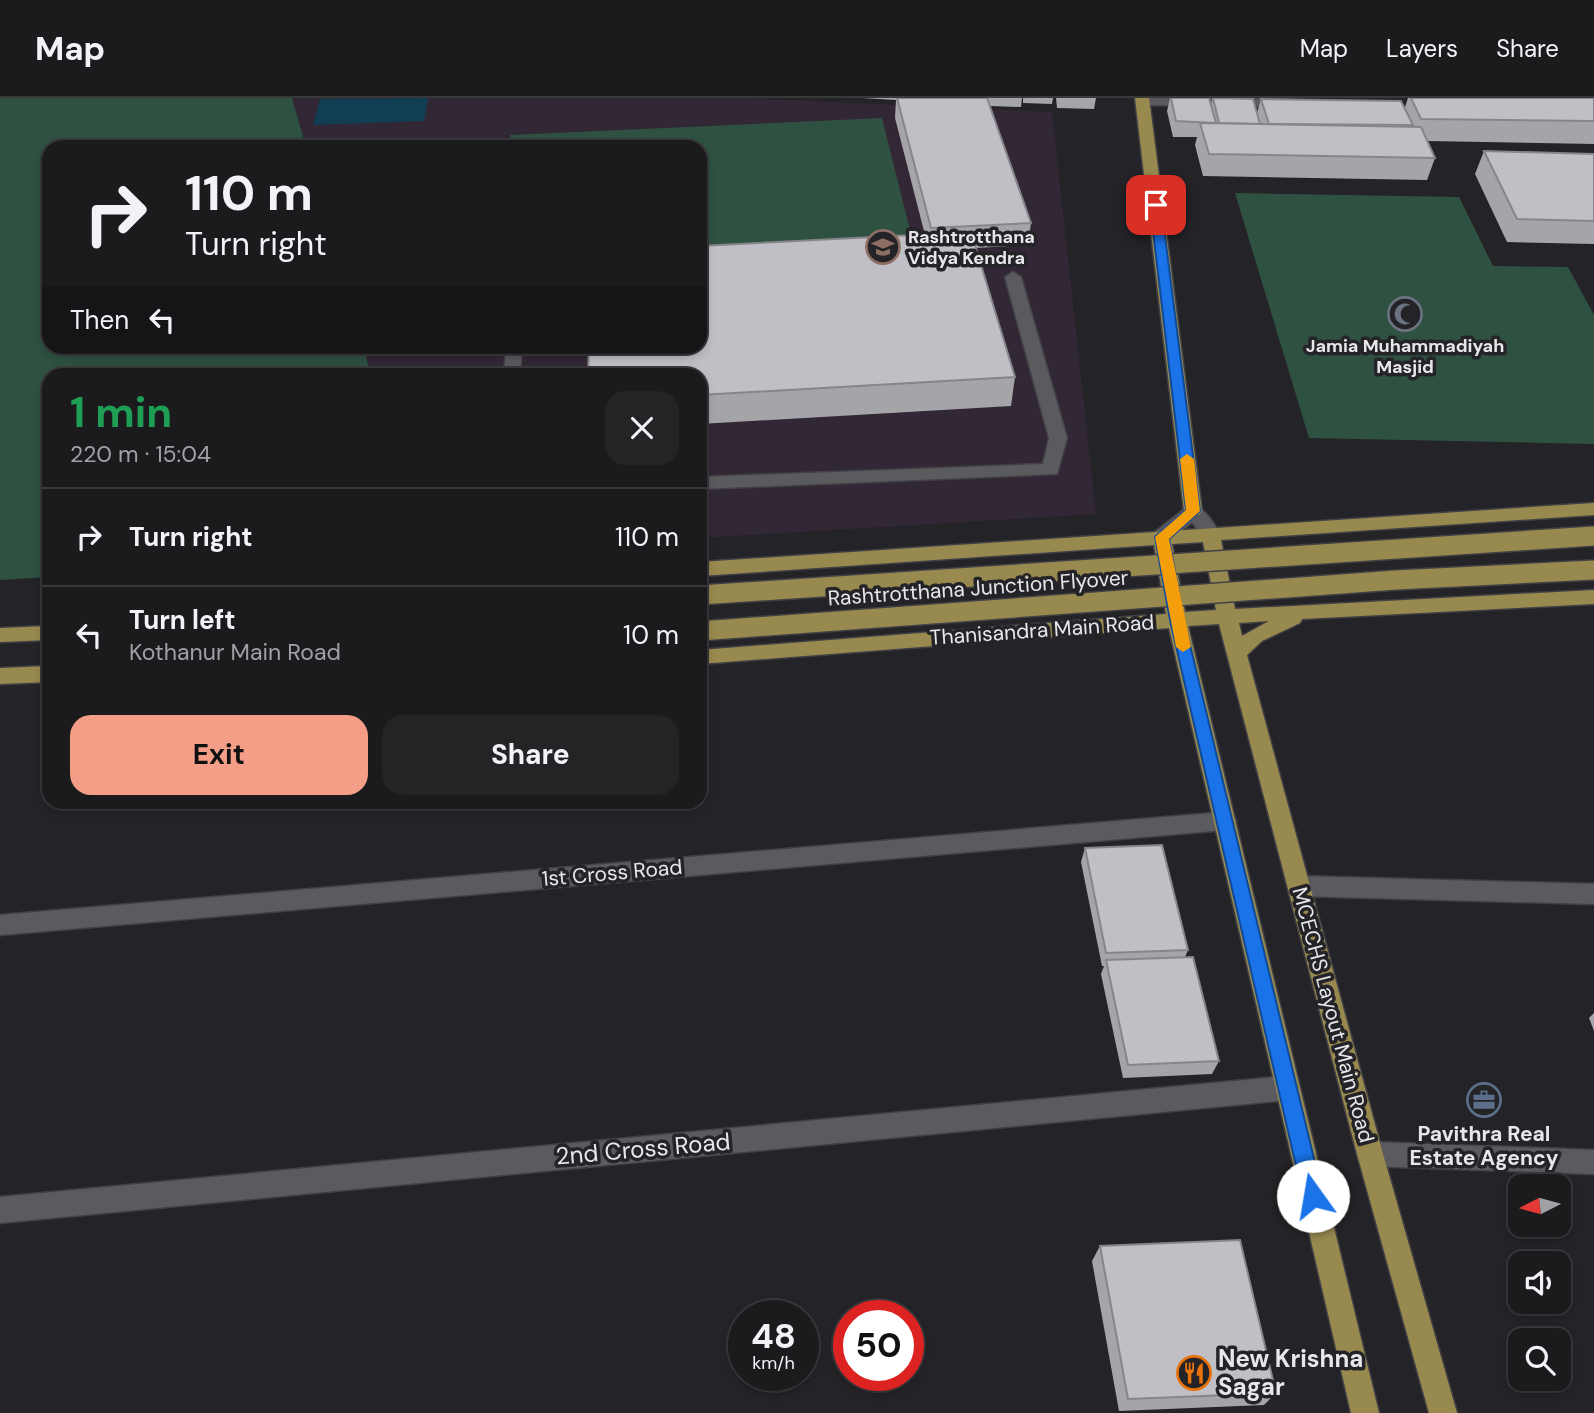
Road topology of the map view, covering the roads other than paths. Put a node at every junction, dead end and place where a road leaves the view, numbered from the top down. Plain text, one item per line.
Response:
1 (1143, 99) edge
2 (1307, 104) edge
3 (1013, 277) dead end
4 (707, 483) edge
5 (1594, 509) edge
6 (1193, 511) junction
7 (1211, 534) junction
8 (1594, 536) edge
9 (1162, 537) junction
10 (707, 569) edge
11 (1594, 570) edge
12 (707, 595) edge
13 (1594, 597) edge
14 (1318, 611) junction
15 (1227, 616) junction
16 (1177, 620) junction
17 (707, 630) edge
18 (42, 633) edge
19 (0, 635) edge
20 (1237, 653) junction
21 (707, 656) edge
22 (42, 674) edge
23 (0, 676) edge
24 (1225, 821) junction
25 (1299, 886) junction
26 (1594, 894) edge
27 (0, 925) edge
28 (1287, 1088) junction
29 (1370, 1154) junction
30 (1594, 1162) edge
31 (0, 1210) edge
32 (1365, 1413) edge
33 (1443, 1413) edge

1 - 2 street
1 - 6 main road
3 - 4 street
5 - 7 main road
6 - 7 street
6 - 9 street
7 - 9 main road
7 - 15 main road, MCECHS Layout Main Road
8 - 12 main road, Rashtrotthana Junction Flyover, bridge
9 - 10 main road
9 - 16 main road
11 - 17 main road, Rashtrotthana Junction Flyover, bridge
13 - 14 main road, Thanisandra Main Road
14 - 15 main road, Thanisandra Main Road
14 - 20 main road
15 - 16 main road, Thanisandra Main Road
15 - 20 main road, MCECHS Layout Main Road
16 - 21 main road, Thanisandra Main Road
16 - 24 main road
18 - 19 main road
20 - 25 main road, MCECHS Layout Main Road
22 - 23 main road
24 - 27 street, 1st Cross Road
24 - 28 main road
25 - 26 street
25 - 29 main road, MCECHS Layout Main Road
28 - 31 street, 2nd Cross Road
28 - 32 main road
29 - 30 street
29 - 33 main road, MCECHS Layout Main Road

